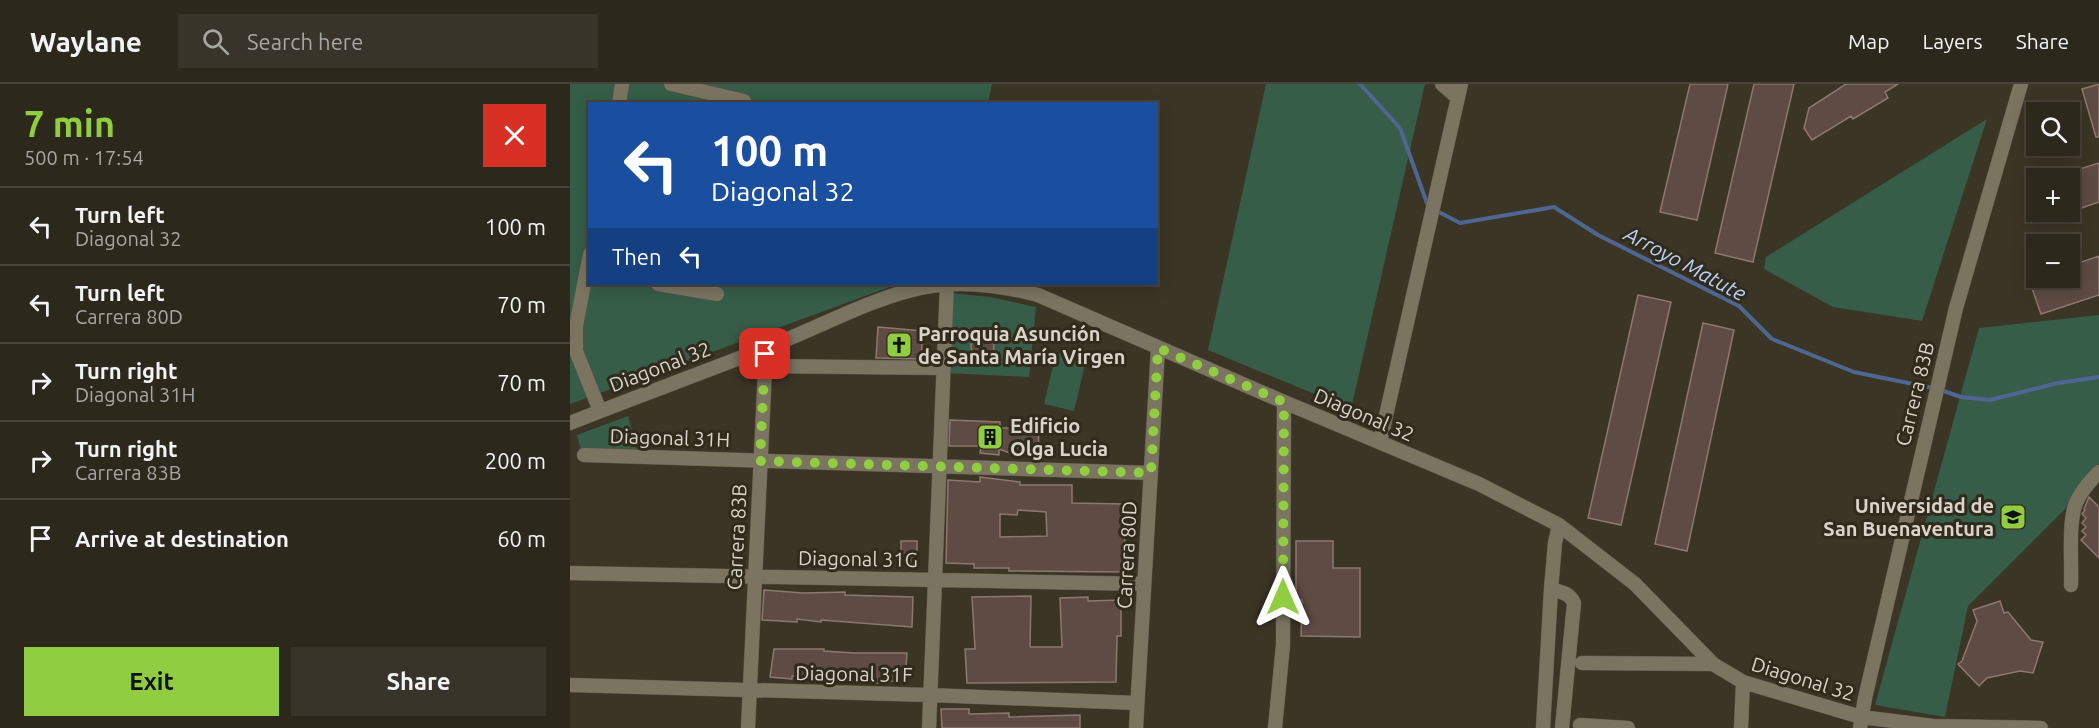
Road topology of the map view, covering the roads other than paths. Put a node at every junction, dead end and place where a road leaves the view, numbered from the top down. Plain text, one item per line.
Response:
1 (622, 84) edge
2 (671, 84) edge
3 (1442, 84) edge
4 (1461, 84) edge
5 (2021, 84) edge
6 (1458, 99) junction
7 (744, 101) dead end
8 (619, 102) edge
9 (588, 271) edge
10 (664, 285) edge
11 (941, 285) edge
12 (946, 285) edge
13 (987, 285) edge
14 (717, 294) dead end
15 (765, 348) junction
16 (1158, 348) junction
17 (765, 366) junction
18 (942, 368) junction
19 (1284, 402) junction
20 (600, 411) junction
21 (570, 423) edge
22 (1380, 442) junction
23 (584, 455) dead end
24 (760, 461) junction
25 (939, 468) junction
26 (2099, 472) edge
27 (1151, 473) junction
28 (1559, 525) junction
29 (570, 573) edge
30 (755, 576) junction
31 (934, 580) junction
32 (1144, 584) junction
33 (2071, 585) dead end
34 (1551, 589) junction
35 (1582, 663) dead end
36 (1713, 664) junction
37 (1743, 682) junction
38 (570, 685) edge
39 (750, 691) junction
40 (930, 695) junction
41 (1137, 703) junction
42 (1860, 722) edge
43 (1580, 725) dead end
44 (1933, 727) edge
45 (748, 728) edge
46 (929, 728) edge
47 (1136, 728) edge
48 (1275, 728) edge
49 (1543, 728) edge
50 (1562, 728) edge
51 (1628, 728) edge
52 (1741, 728) edge
53 (2035, 728) edge
54 (2041, 728) edge

1 - 8 street
2 - 7 street
3 - 6 street
4 - 6 street
5 - 42 street, Carrera 83B
6 - 22 street
9 - 20 street
10 - 14 street
11 - 15 street, Diagonal 32
12 - 18 street
13 - 16 street, Diagonal 32
15 - 17 street, Carrera 83B
15 - 20 street, Diagonal 32
16 - 19 street, Diagonal 32
16 - 27 street, Carrera 80D
17 - 18 street
17 - 24 street, Carrera 83B
18 - 25 street
19 - 22 street, Diagonal 32
19 - 48 street
20 - 21 street, Diagonal 32
22 - 28 street, Diagonal 32
23 - 24 street, Diagonal 31H
24 - 25 street, Diagonal 31H
24 - 30 street, Carrera 83B
25 - 27 street, Diagonal 31H
25 - 31 street
26 - 33 street
27 - 32 street, Carrera 80D
28 - 34 street
28 - 36 street, Diagonal 32
29 - 30 street, Diagonal 31G
30 - 31 street, Diagonal 31G
30 - 39 street, Carrera 83B
31 - 32 street, Diagonal 31G
31 - 40 street
32 - 41 street, Carrera 80D
34 - 49 street
34 - 50 street
35 - 36 street
36 - 37 street, Diagonal 32
37 - 42 street, Diagonal 32
37 - 52 street
38 - 39 street, Diagonal 31F
39 - 40 street, Diagonal 31F
39 - 45 street, Carrera 83B
40 - 41 street, Diagonal 31F
40 - 46 street
41 - 47 street, Carrera 80D
42 - 44 street, Diagonal 32
43 - 51 street
44 - 53 street, Diagonal 32
53 - 54 street, Diagonal 32

